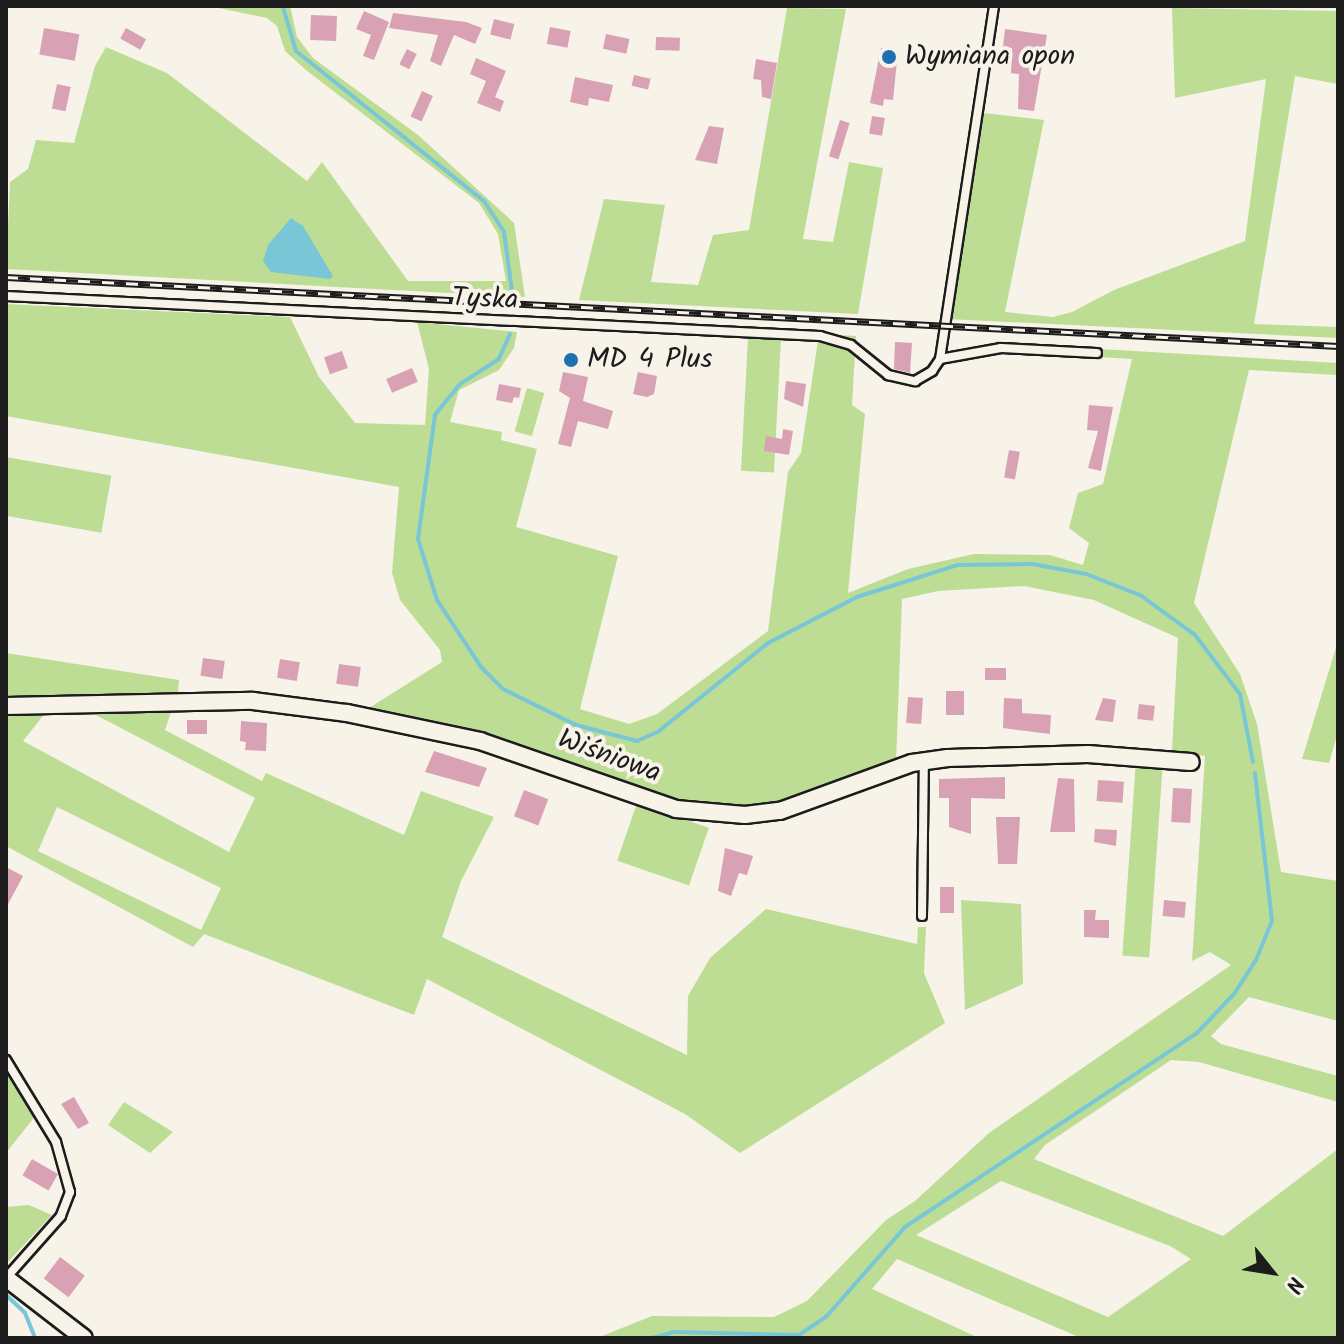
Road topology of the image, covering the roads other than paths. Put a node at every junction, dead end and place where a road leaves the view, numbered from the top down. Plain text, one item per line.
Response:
1 (994, 6) edge
2 (6, 296) edge
3 (1097, 353) dead end
4 (940, 359) junction
5 (6, 706) edge
6 (924, 761) junction
7 (1191, 762) dead end
8 (922, 916) dead end
9 (6, 1060) edge
10 (6, 1278) edge
11 (84, 1338) edge

1 - 4 lane
2 - 4 lane, Tyska
3 - 4 lane, Tyska
5 - 6 street, Wiśniowa
6 - 7 street, Wiśniowa
6 - 8 lane
9 - 10 lane
10 - 11 street

